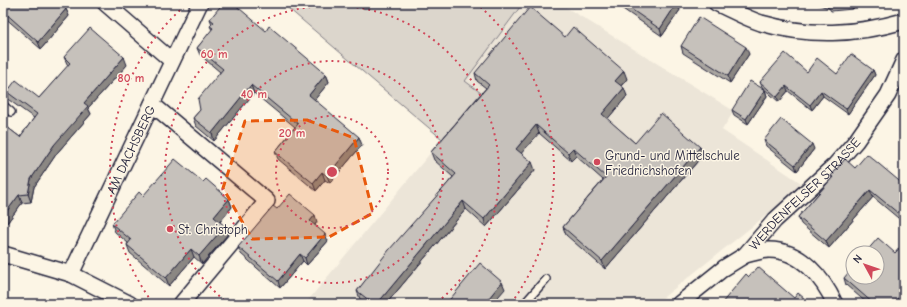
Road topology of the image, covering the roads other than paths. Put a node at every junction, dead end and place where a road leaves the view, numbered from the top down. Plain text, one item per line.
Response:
1 (105, 3) edge
2 (200, 3) edge
3 (716, 3) edge
4 (904, 21) edge
5 (904, 60) edge
6 (172, 61) junction
7 (152, 104) junction
8 (3, 105) edge
9 (11, 112) dead end
10 (3, 254) edge
11 (745, 255) junction
12 (71, 274) junction
13 (546, 278) dead end
14 (130, 304) edge
15 (182, 304) edge
16 (524, 304) edge
17 (678, 304) edge
18 (834, 304) edge

1 - 6 street
2 - 6 street, AM DACHSBERG
3 - 4 street
5 - 11 street, WERDENFELSER STRASSE
6 - 7 street, AM DACHSBERG
7 - 12 street, AM DACHSBERG
7 - 15 street
8 - 9 lane
10 - 12 street
11 - 17 street, WERDENFELSER STRASSE
11 - 18 street
12 - 14 street
13 - 16 lane

